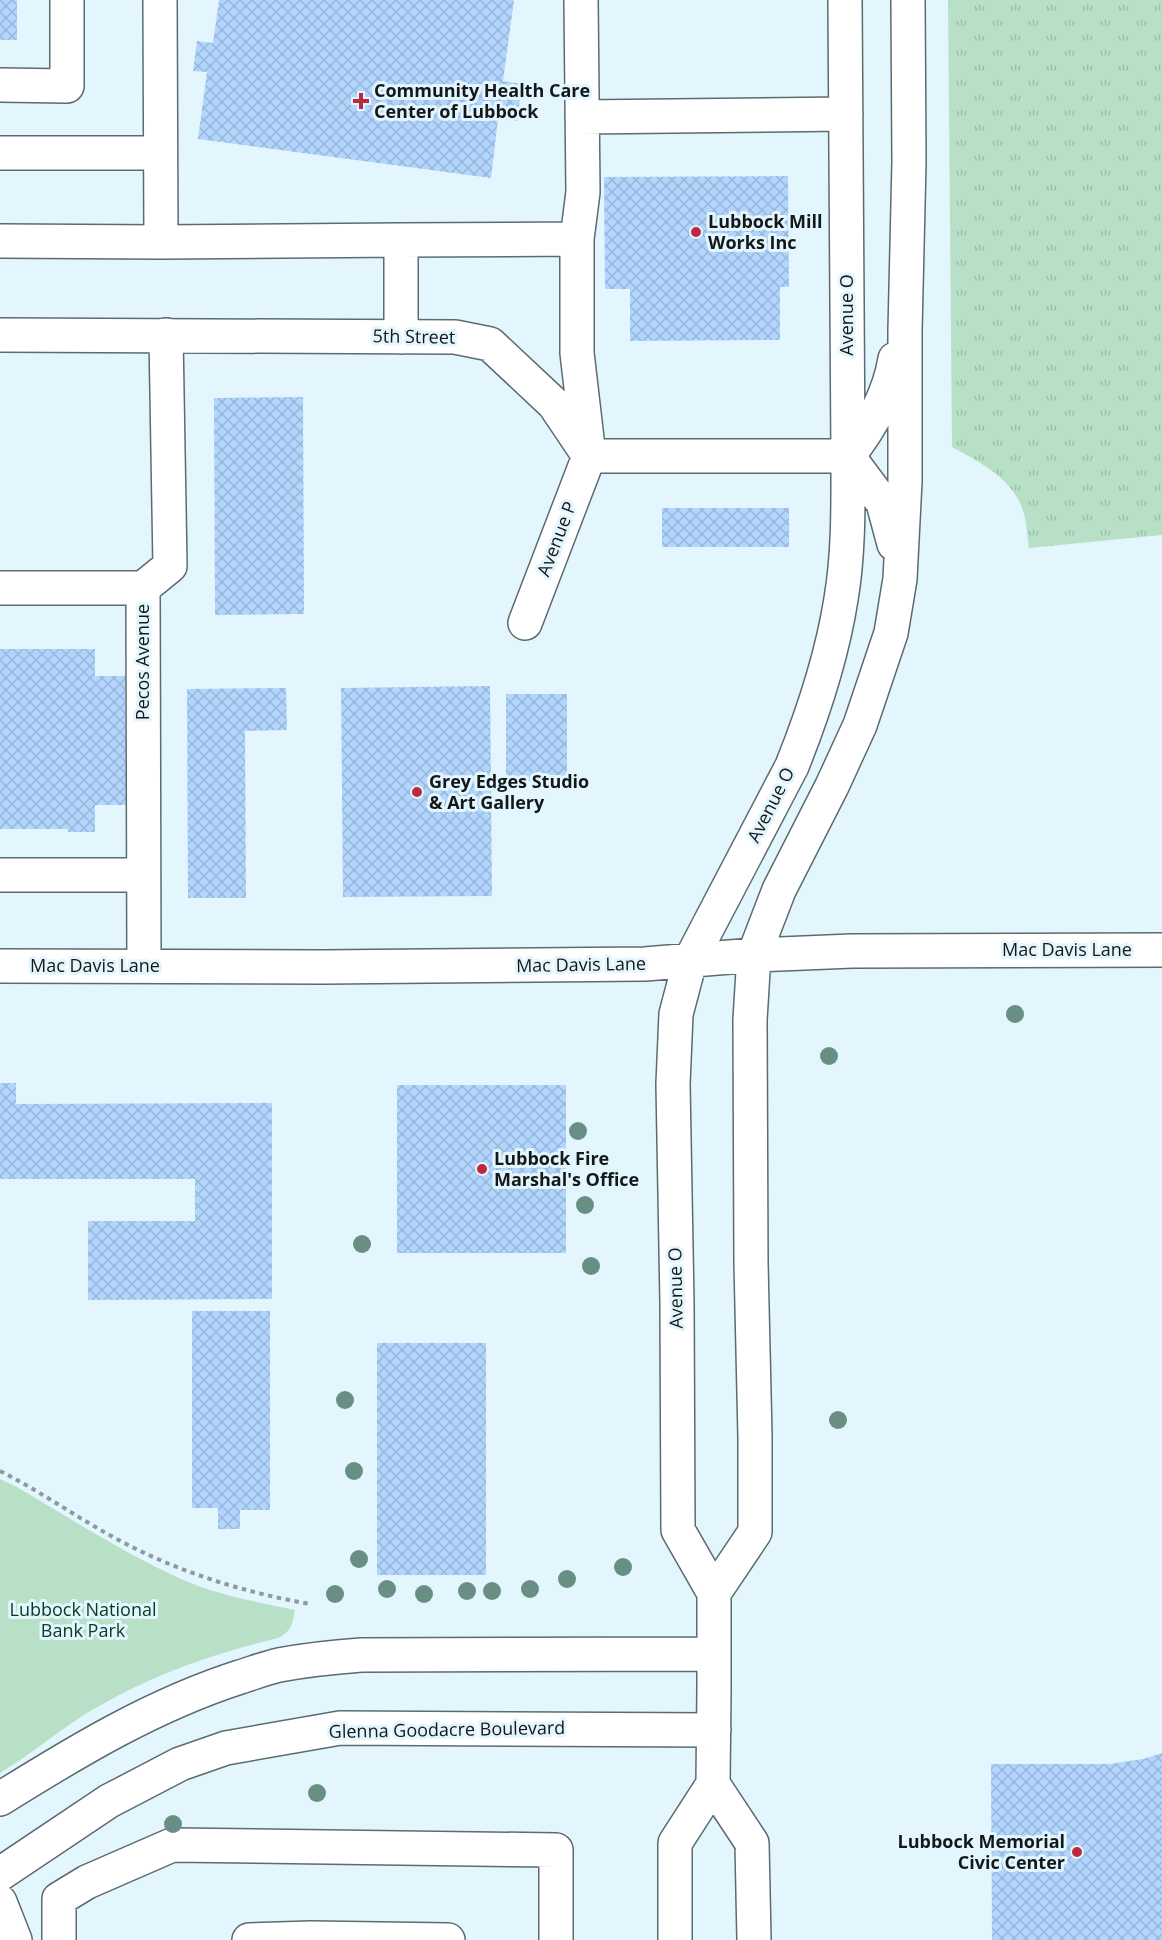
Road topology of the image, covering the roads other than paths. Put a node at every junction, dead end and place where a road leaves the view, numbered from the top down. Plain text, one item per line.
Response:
1 (68, 0) edge
2 (160, 0) edge
3 (581, 0) edge
4 (845, 0) edge
5 (908, 0) edge
6 (0, 85) edge
7 (846, 114) junction
8 (582, 117) junction
9 (0, 153) edge
10 (160, 153) junction
11 (577, 239) junction
12 (401, 240) junction
13 (0, 241) edge
14 (161, 242) junction
15 (906, 286) junction
16 (166, 334) junction
17 (0, 335) edge
18 (401, 337) junction
19 (589, 456) junction
20 (849, 456) junction
21 (901, 572) junction
22 (0, 588) edge
23 (143, 588) junction
24 (525, 623) dead end
25 (0, 875) edge
26 (143, 875) junction
27 (1162, 950) edge
28 (754, 956) junction
29 (690, 961) junction
30 (0, 966) edge
31 (144, 966) junction
32 (714, 1593) junction
33 (714, 1654) junction
34 (714, 1730) junction
35 (713, 1784) junction
36 (0, 1799) edge
37 (0, 1874) edge
38 (0, 1902) edge
39 (15, 1940) edge
40 (59, 1940) edge
41 (249, 1940) edge
42 (448, 1940) edge
43 (556, 1940) edge
44 (675, 1940) edge
45 (754, 1940) edge

1 - 6 street
2 - 10 street
3 - 8 street
4 - 7 street, Avenue O
5 - 15 street
7 - 8 street
7 - 20 street, Avenue O
8 - 11 street
9 - 10 street
10 - 14 street
11 - 12 street
11 - 19 street
12 - 14 street
12 - 18 street
13 - 14 street
15 - 20 street
15 - 21 street
16 - 17 street, 5th Street
16 - 18 street, 5th Street
16 - 23 street, Pecos Avenue
18 - 19 street, 5th Street
19 - 20 street
19 - 24 street, Avenue P
20 - 21 street
20 - 29 street, Avenue O
21 - 28 street
22 - 23 street
23 - 26 street, Pecos Avenue
25 - 26 street
26 - 31 street, Pecos Avenue
27 - 28 street, Mac Davis Lane
28 - 29 street, Mac Davis Lane
28 - 32 street
29 - 31 street, Mac Davis Lane
29 - 32 street, Avenue O
30 - 31 street, Mac Davis Lane
32 - 33 street, Avenue O
33 - 34 street, Avenue O
33 - 36 street
34 - 35 street, Avenue O
34 - 37 street, Glenna Goodacre Boulevard
35 - 44 street
35 - 45 street
38 - 39 street
40 - 43 street
41 - 42 street

